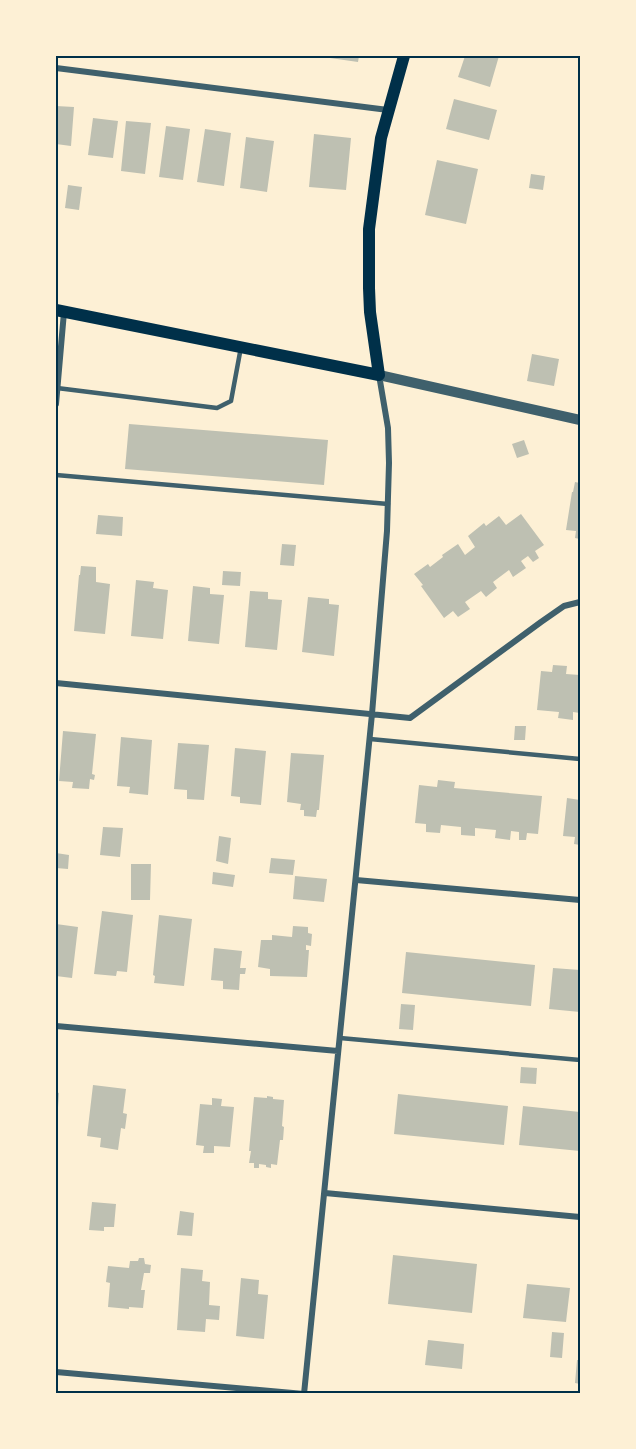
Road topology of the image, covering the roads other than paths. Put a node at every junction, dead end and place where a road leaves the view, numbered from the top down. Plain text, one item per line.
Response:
1 (404, 56) edge
2 (56, 68) edge
3 (389, 111) junction
4 (60, 311) edge
5 (241, 347) junction
6 (379, 375) junction
7 (57, 388) junction
8 (56, 404) edge
9 (580, 420) edge
10 (56, 475) edge
11 (388, 504) junction
12 (580, 602) edge
13 (56, 682) edge
14 (372, 714) junction
15 (370, 739) junction
16 (580, 759) edge
17 (356, 880) junction
18 (580, 900) edge
19 (56, 1026) edge
20 (340, 1038) junction
21 (339, 1051) junction
22 (580, 1060) edge
23 (325, 1193) junction
24 (580, 1217) edge
25 (56, 1372) edge
26 (304, 1394) edge

1 - 3 main road
2 - 3 street
3 - 6 main road
4 - 5 main road
4 - 7 street
5 - 6 main road
5 - 7 lane
6 - 9 street
6 - 11 street
7 - 8 street
10 - 11 lane
11 - 14 street
12 - 14 street
13 - 14 street
14 - 15 street
15 - 16 lane
15 - 17 street
17 - 18 street
17 - 20 street
19 - 21 street
20 - 21 street
20 - 22 lane
21 - 23 street
23 - 24 street
23 - 26 street
25 - 26 street

